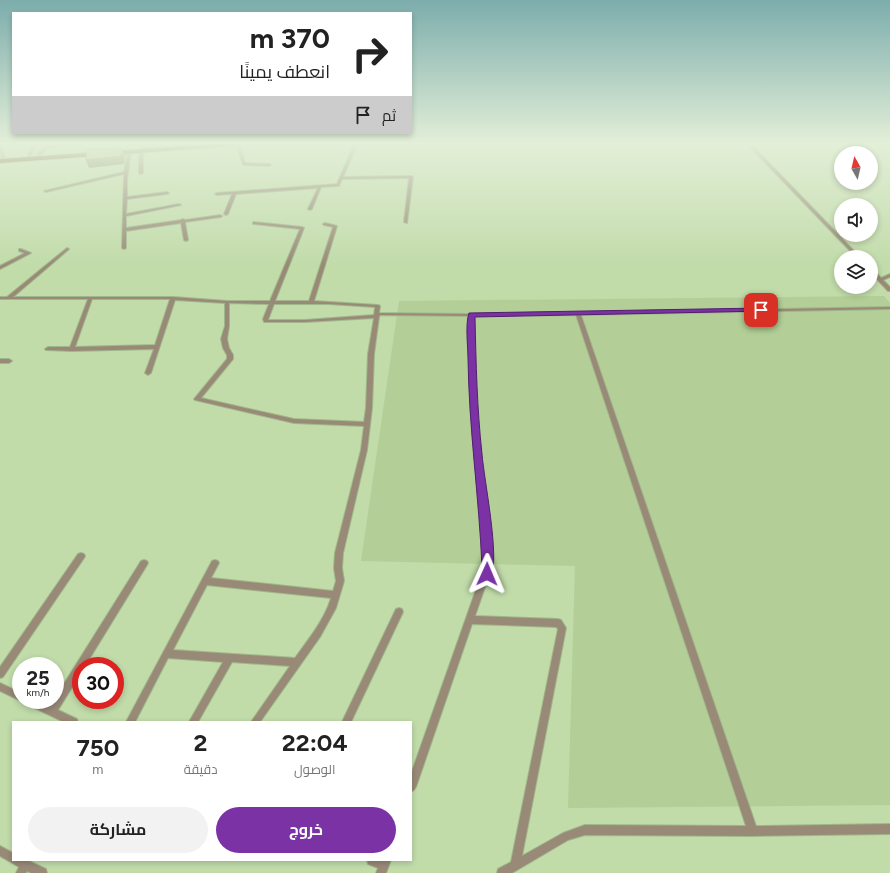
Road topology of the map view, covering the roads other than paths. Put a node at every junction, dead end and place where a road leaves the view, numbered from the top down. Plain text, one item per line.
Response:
1 (74, 185) edge
2 (126, 185) edge
3 (338, 185) edge
4 (410, 185) edge
5 (788, 185) edge
6 (320, 186) junction
7 (46, 191) dead end
8 (167, 193) dead end
9 (234, 193) junction
10 (217, 194) dead end
11 (125, 198) junction
12 (179, 205) dead end
13 (310, 209) dead end
14 (226, 214) dead end
15 (125, 215) junction
16 (220, 216) dead end
17 (183, 220) junction
18 (406, 222) dead end
19 (254, 223) dead end
20 (325, 224) dead end
21 (124, 230) junction
22 (186, 240) dead end
23 (124, 248) dead end
24 (67, 249) dead end
25 (20, 250) dead end
26 (851, 250) edge
27 (0, 268) edge
28 (890, 275) edge
29 (880, 280) joint
30 (890, 290) edge
31 (0, 298) edge
32 (8, 298) junction
33 (173, 298) junction
34 (90, 299) junction
35 (227, 302) junction
36 (272, 302) junction
37 (311, 303) junction
38 (890, 308) edge
39 (578, 313) junction
40 (378, 315) junction
41 (471, 315) junction
42 (156, 347) junction
43 (72, 348) junction
44 (48, 349) dead end
45 (0, 361) edge
46 (9, 361) dead end
47 (148, 373) dead end
48 (367, 424) junction
49 (81, 556) dead end
50 (215, 563) dead end
51 (144, 564) dead end
52 (205, 581) junction
53 (336, 595) junction
54 (400, 612) dead end
55 (469, 620) junction
56 (166, 654) junction
57 (230, 658) junction
58 (297, 662) junction
59 (0, 674) edge
60 (0, 687) edge
61 (12, 693) edge
62 (46, 709) edge
63 (52, 712) junction
64 (72, 721) edge
65 (131, 721) edge
66 (194, 721) edge
67 (256, 721) edge
68 (346, 721) edge
69 (412, 784) edge
70 (890, 828) edge
71 (752, 831) junction
72 (0, 851) edge
73 (12, 857) edge
74 (374, 861) edge
75 (21, 866) edge
76 (384, 866) edge
77 (515, 866) junction
78 (42, 873) edge
79 (502, 873) edge

1 - 7 street
2 - 11 street
3 - 6 street
4 - 18 street
5 - 26 street
6 - 9 street
6 - 13 street
8 - 11 street
9 - 10 street
9 - 14 street
11 - 15 street
12 - 15 street
15 - 21 street
16 - 17 street
17 - 21 street
17 - 22 street
19 - 36 street
20 - 37 street
21 - 23 street
24 - 32 street
25 - 27 street
28 - 29 street
29 - 30 street
31 - 32 street
32 - 34 street
33 - 34 street
33 - 35 street
33 - 42 street
34 - 43 street
35 - 36 street
35 - 48 street
36 - 37 street
36 - 40 street
37 - 40 street
38 - 39 street
39 - 41 street
39 - 71 street
40 - 41 street
40 - 48 street
41 - 55 street
42 - 43 street
42 - 47 street
43 - 44 street
45 - 46 street
48 - 53 street
49 - 59 street
50 - 52 street
51 - 63 street
52 - 53 street
52 - 56 street
53 - 58 street
54 - 68 street
55 - 69 street
55 - 77 street
56 - 57 street
56 - 65 street
57 - 58 street
57 - 66 street
58 - 67 street
60 - 61 street
62 - 63 street
63 - 64 street
70 - 71 street
71 - 77 street
72 - 73 street
74 - 76 street
75 - 78 street
77 - 79 street

